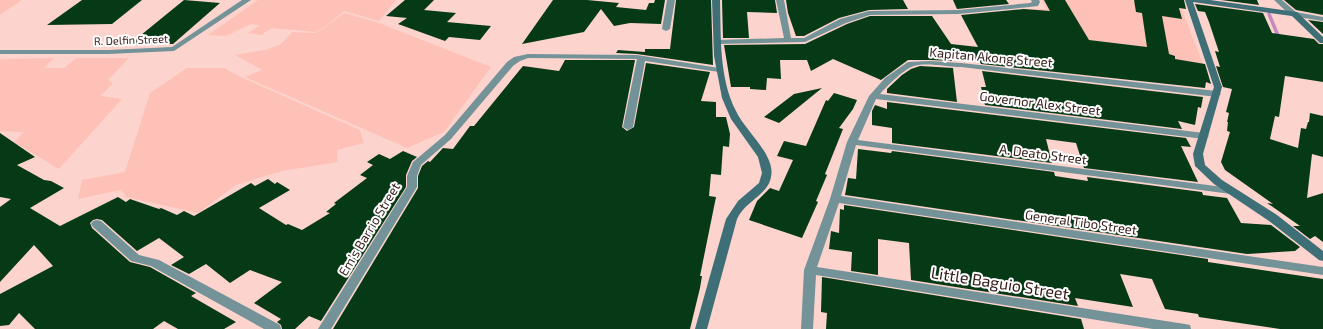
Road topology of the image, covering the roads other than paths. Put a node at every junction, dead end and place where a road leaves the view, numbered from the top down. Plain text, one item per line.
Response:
1 (247, 0) edge
2 (671, 0) edge
3 (716, 0) edge
4 (780, 0) edge
5 (1034, 0) edge
6 (1189, 0) edge
7 (1195, 0) edge
8 (1278, 0) edge
9 (1294, 14) junction
10 (1323, 19) edge
11 (666, 29) dead end
12 (788, 41) junction
13 (717, 42) junction
14 (1323, 42) edge
15 (0, 52) edge
16 (641, 58) junction
17 (719, 70) junction
18 (1217, 94) junction
19 (873, 96) junction
20 (628, 127) dead end
21 (1204, 136) junction
22 (852, 142) junction
23 (1230, 191) junction
24 (835, 199) junction
25 (98, 224) dead end
26 (1323, 257) edge
27 (810, 270) junction
28 (1323, 272) edge
29 (275, 329) edge
30 (324, 329) edge
31 (701, 329) edge
32 (807, 329) edge
33 (1185, 329) edge

1 - 15 street, R. Delfin Street
2 - 11 street
3 - 13 street
4 - 12 street
5 - 12 street
6 - 18 street
7 - 9 street
8 - 9 street
9 - 10 street
9 - 14 street
12 - 13 street
13 - 17 street
16 - 17 street
16 - 20 street
16 - 30 street, Em’s Barrio Street
17 - 31 street
18 - 19 street, Kapitan Akong Street
18 - 21 street
19 - 21 street, Governor Alex Street
19 - 22 street, Kapitan Akong Street
21 - 23 street
22 - 23 street, A. Deato Street
22 - 24 street, Kapitan Akong Street
23 - 26 street
24 - 27 street, Kapitan Akong Street
24 - 28 street, General Tibo Street
25 - 29 street
27 - 32 street, Kapitan Akong Street
27 - 33 street, Little Baguio Street

